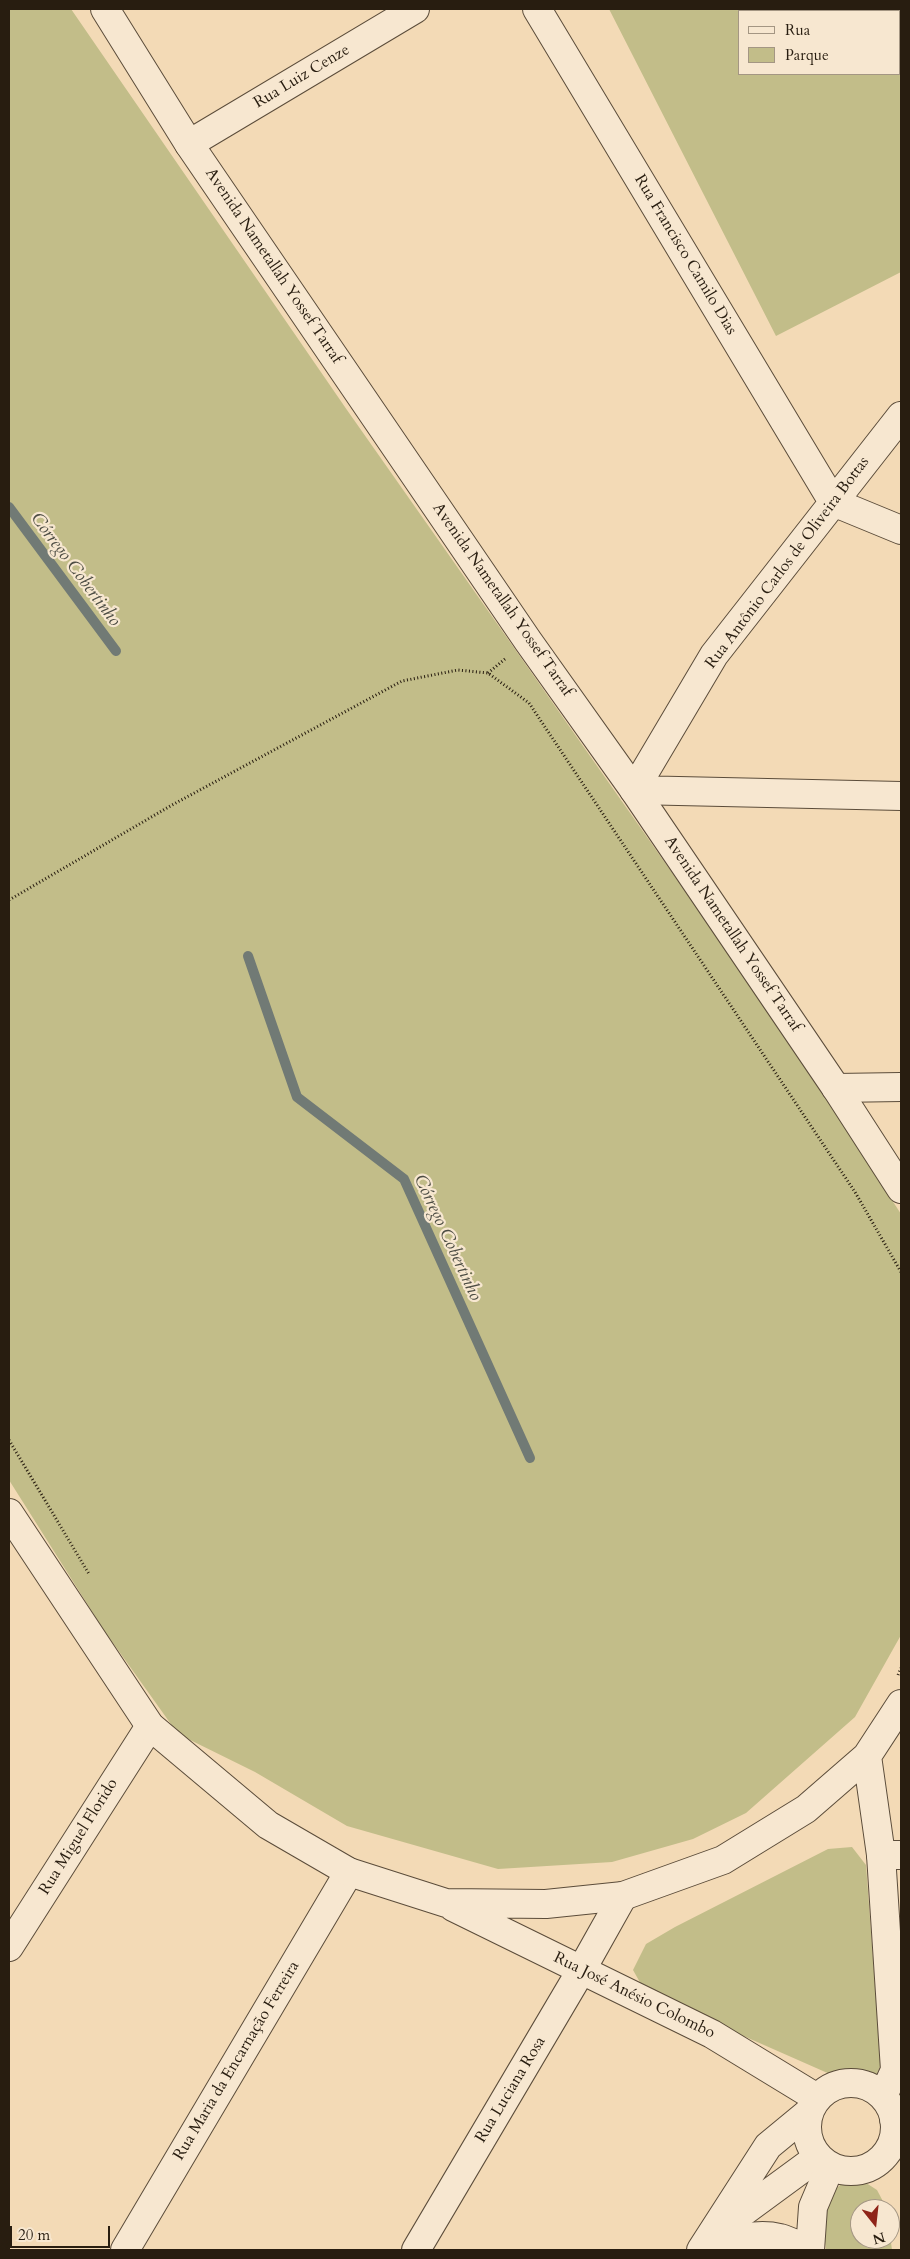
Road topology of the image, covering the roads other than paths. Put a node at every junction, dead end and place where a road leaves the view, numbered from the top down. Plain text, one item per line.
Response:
1 (105, 9) edge
2 (416, 9) edge
3 (537, 9) edge
4 (189, 144) junction
5 (901, 416) edge
6 (833, 502) junction
7 (901, 530) edge
8 (634, 790) junction
9 (901, 796) edge
10 (901, 1087) edge
11 (836, 1088) junction
12 (901, 1190) edge
13 (9, 1513) edge
14 (901, 1704) edge
15 (150, 1726) junction
16 (867, 1756) junction
17 (891, 1855) edge
18 (349, 1872) junction
19 (623, 1896) junction
20 (446, 1903) junction
21 (605, 1928) junction
22 (9, 1947) edge
23 (582, 1969) junction
24 (616, 1986) junction
25 (812, 2105) junction
26 (894, 2129) edge
27 (824, 2162) junction
28 (709, 2245) edge
29 (125, 2250) edge
30 (416, 2250) edge
31 (810, 2250) edge

1 - 4 street, Avenida Nametallah Yossef Tarraf
2 - 4 street, Rua Luiz Cenze
3 - 6 street, Rua Francisco Camilo Dias
4 - 8 street, Avenida Nametallah Yossef Tarraf
5 - 6 street, Rua Antônio Carlos de Oliveira Bottas
6 - 7 street
6 - 8 street, Rua Antônio Carlos de Oliveira Bottas
8 - 9 street
8 - 11 street, Avenida Nametallah Yossef Tarraf
10 - 11 street
11 - 12 street, Avenida Nametallah Yossef Tarraf
13 - 15 street
14 - 16 street
15 - 18 street
15 - 22 street, Rua Miguel Florido
16 - 17 street
16 - 19 street
17 - 26 street
18 - 20 street
18 - 29 street, Rua Maria da Encarnação Ferreira
19 - 20 street
19 - 21 street, Rua Luciana Rosa
20 - 23 street, Rua José Anésio Colombo
21 - 23 street, Rua Luciana Rosa
21 - 24 street
23 - 24 street, Rua José Anésio Colombo
23 - 30 street, Rua Luciana Rosa
24 - 25 street, Rua José Anésio Colombo
25 - 26 street
25 - 27 street
25 - 28 street
26 - 27 street
27 - 28 street
27 - 31 street
28 - 31 street

